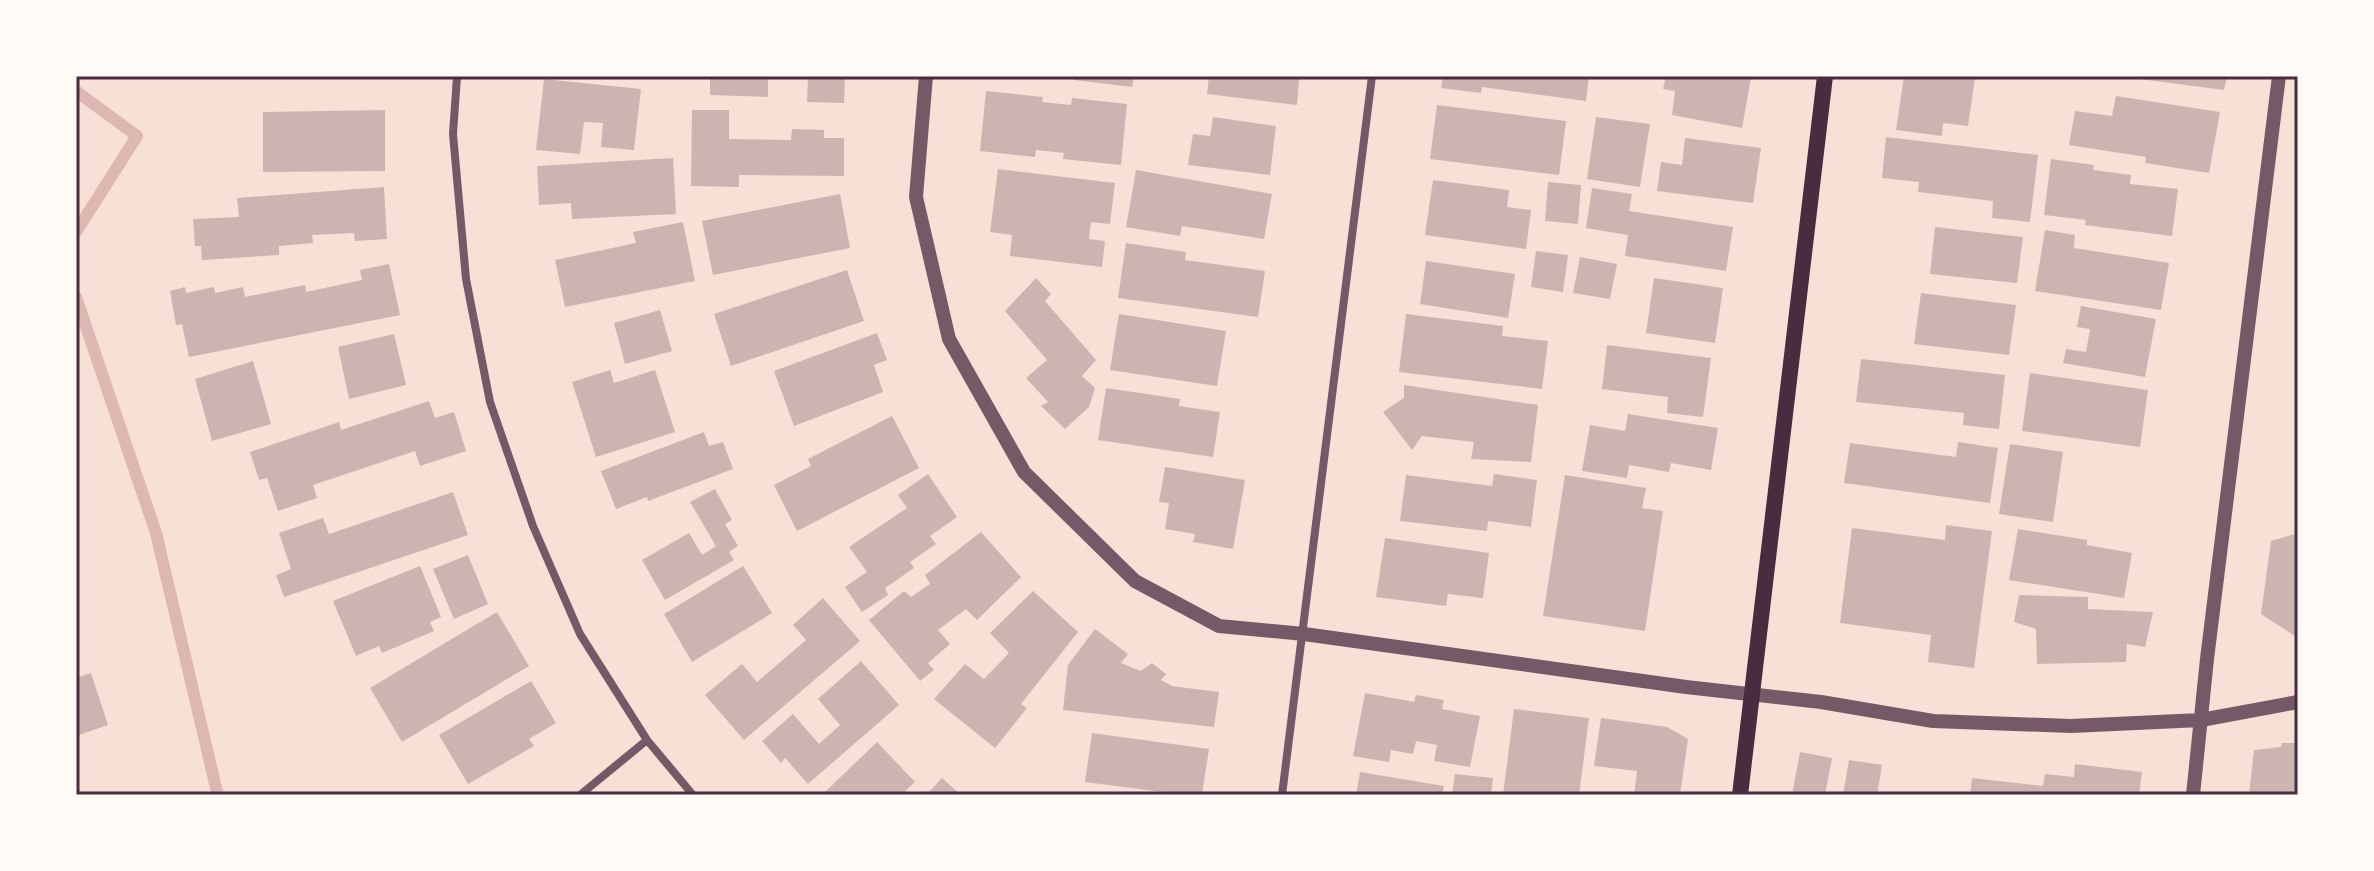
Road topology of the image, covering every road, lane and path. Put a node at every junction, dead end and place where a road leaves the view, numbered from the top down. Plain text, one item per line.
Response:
1 (457, 76) edge
2 (926, 76) edge
3 (1372, 76) edge
4 (1825, 76) edge
5 (2279, 76) edge
6 (1304, 634) junction
7 (1752, 695) junction
8 (2298, 702) edge
9 (2201, 720) junction
10 (647, 740) junction
11 (580, 795) edge
12 (693, 795) edge
13 (1282, 795) edge
14 (1740, 795) edge
15 (2193, 795) edge

1 - 10 street
2 - 6 street
3 - 6 street
4 - 7 main road
5 - 9 street
6 - 7 street
6 - 13 street
7 - 9 street
7 - 14 main road
8 - 9 street
9 - 15 street
10 - 11 street
10 - 12 street

